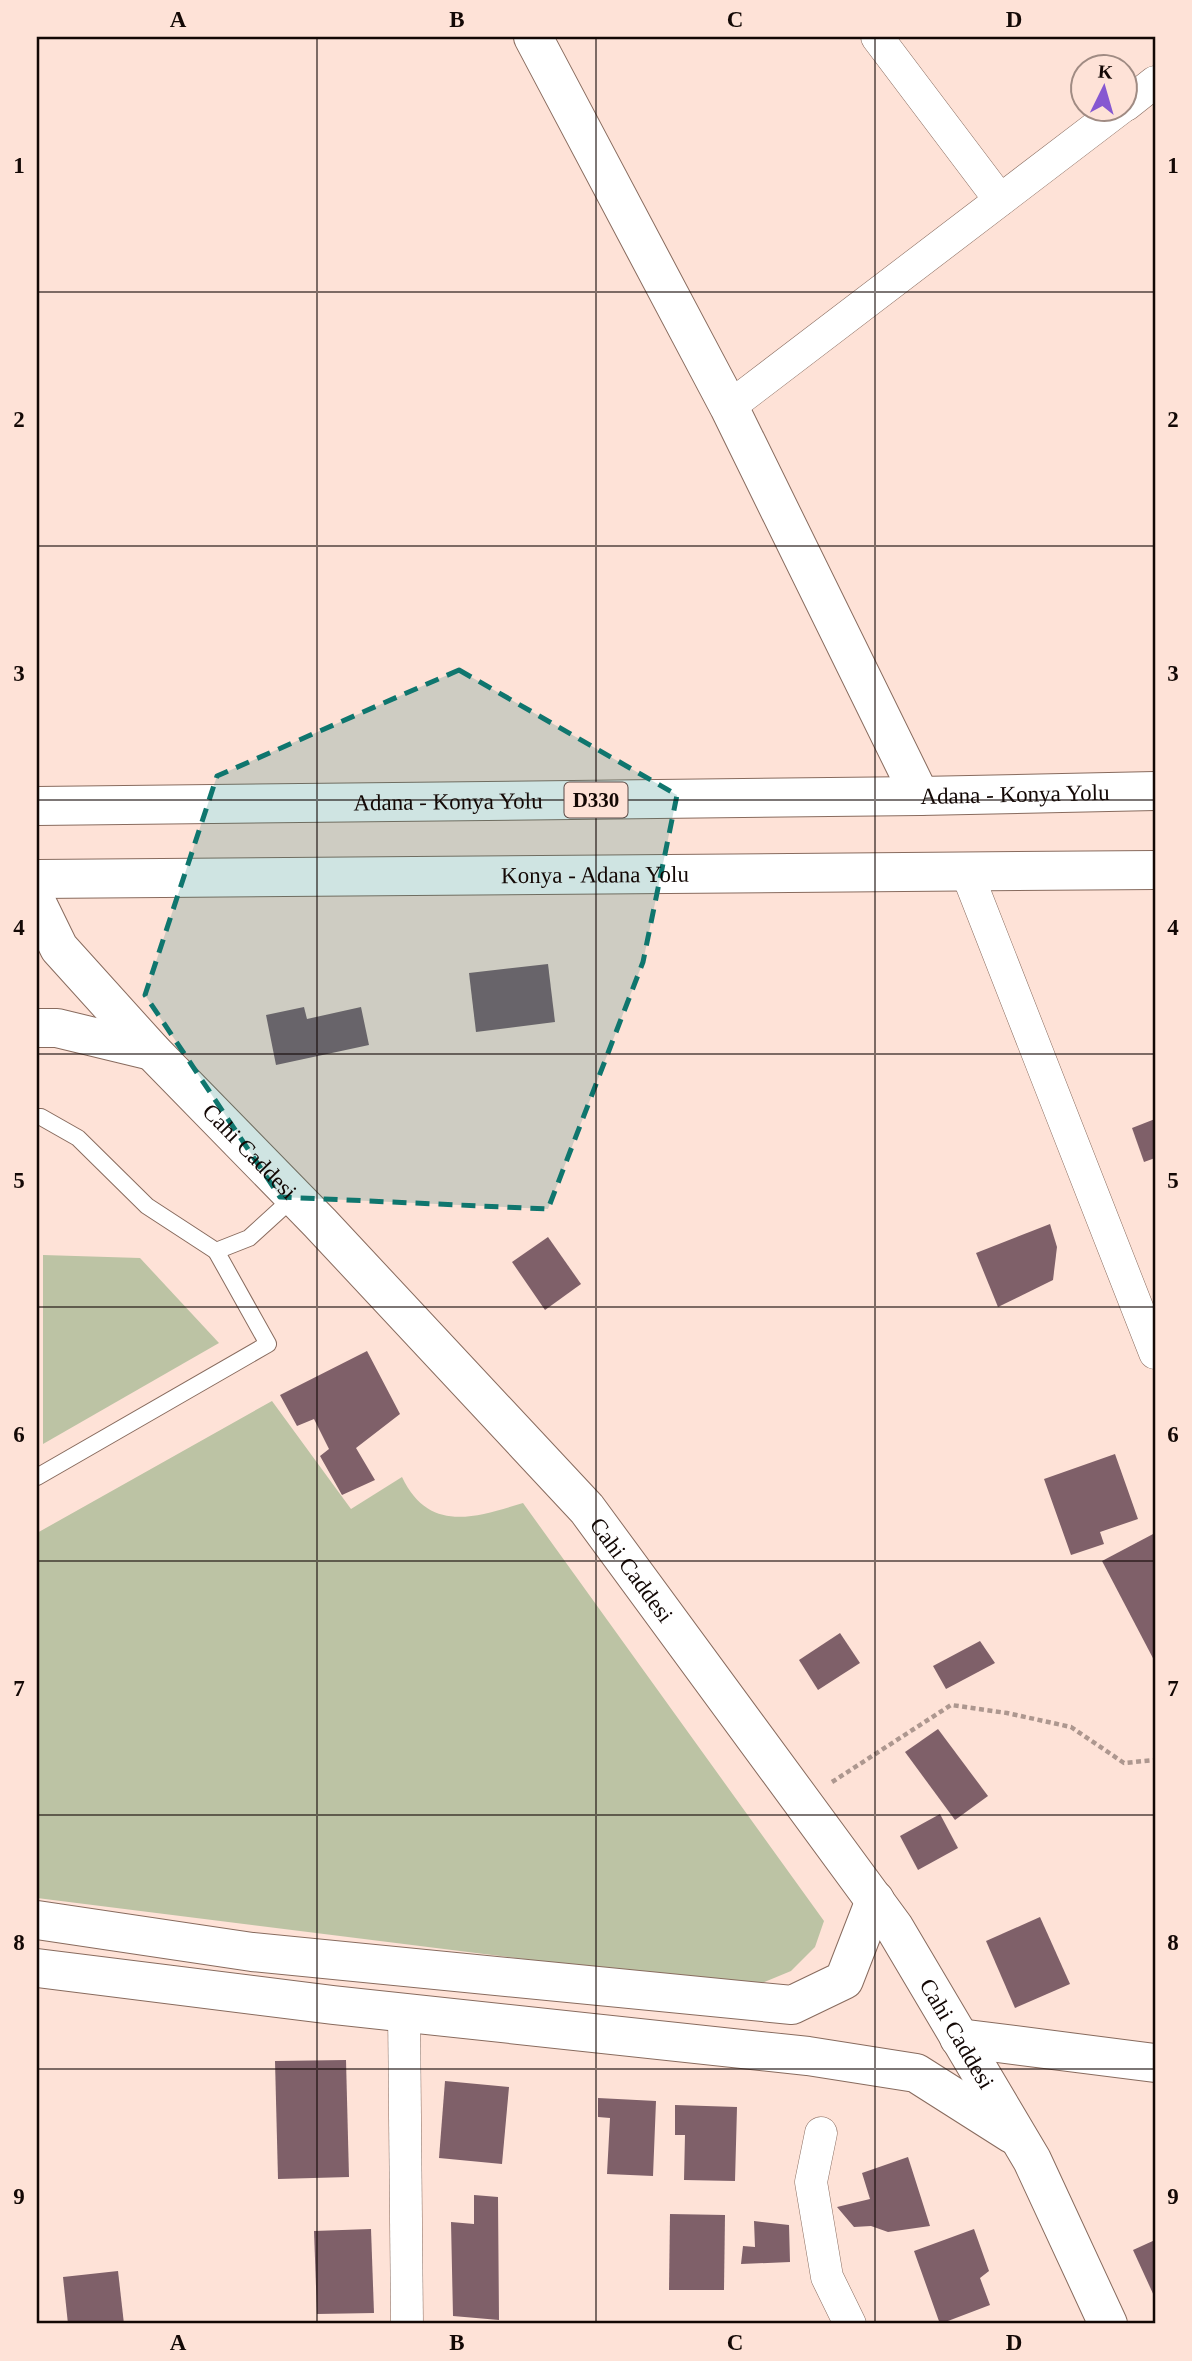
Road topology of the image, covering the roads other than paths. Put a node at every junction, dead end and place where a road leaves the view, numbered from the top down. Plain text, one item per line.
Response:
1 (533, 37) edge
2 (877, 37) edge
3 (1103, 122) edge
4 (1000, 200) junction
5 (729, 407) junction
6 (1155, 790) edge
7 (920, 796) junction
8 (37, 806) edge
9 (1155, 870) edge
10 (967, 873) junction
11 (37, 879) edge
12 (37, 902) edge
13 (48, 955) edge
14 (37, 1028) edge
15 (152, 1051) junction
16 (37, 1117) edge
17 (294, 1197) junction
18 (216, 1251) junction
19 (1155, 1353) edge
20 (37, 1477) edge
21 (875, 1900) junction
22 (37, 1920) edge
23 (37, 1968) edge
24 (404, 2012) junction
25 (959, 2038) junction
26 (1155, 2063) edge
27 (821, 2133) dead end
28 (1019, 2138) junction
29 (1098, 2322) edge
30 (407, 2324) edge
31 (850, 2324) edge

1 - 5 main road
2 - 4 street
3 - 4 street
4 - 5 street
5 - 7 main road
6 - 7 main road, Adana - Konya Yolu / D330
7 - 8 main road, Adana - Konya Yolu / D330
9 - 10 main road, Konya - Adana Yolu
10 - 11 main road, Konya - Adana Yolu
10 - 19 street
12 - 13 main road, Cahi Caddesi
13 - 15 main road, Cahi Caddesi
14 - 15 main road
15 - 17 main road, Cahi Caddesi
16 - 18 lane
17 - 18 lane
17 - 21 main road, Cahi Caddesi
18 - 20 lane
21 - 22 main road
21 - 25 main road, Cahi Caddesi
23 - 24 main road
24 - 28 main road
24 - 30 street
25 - 26 main road
25 - 28 main road, Cahi Caddesi
27 - 31 street
28 - 29 main road, Cahi Caddesi

